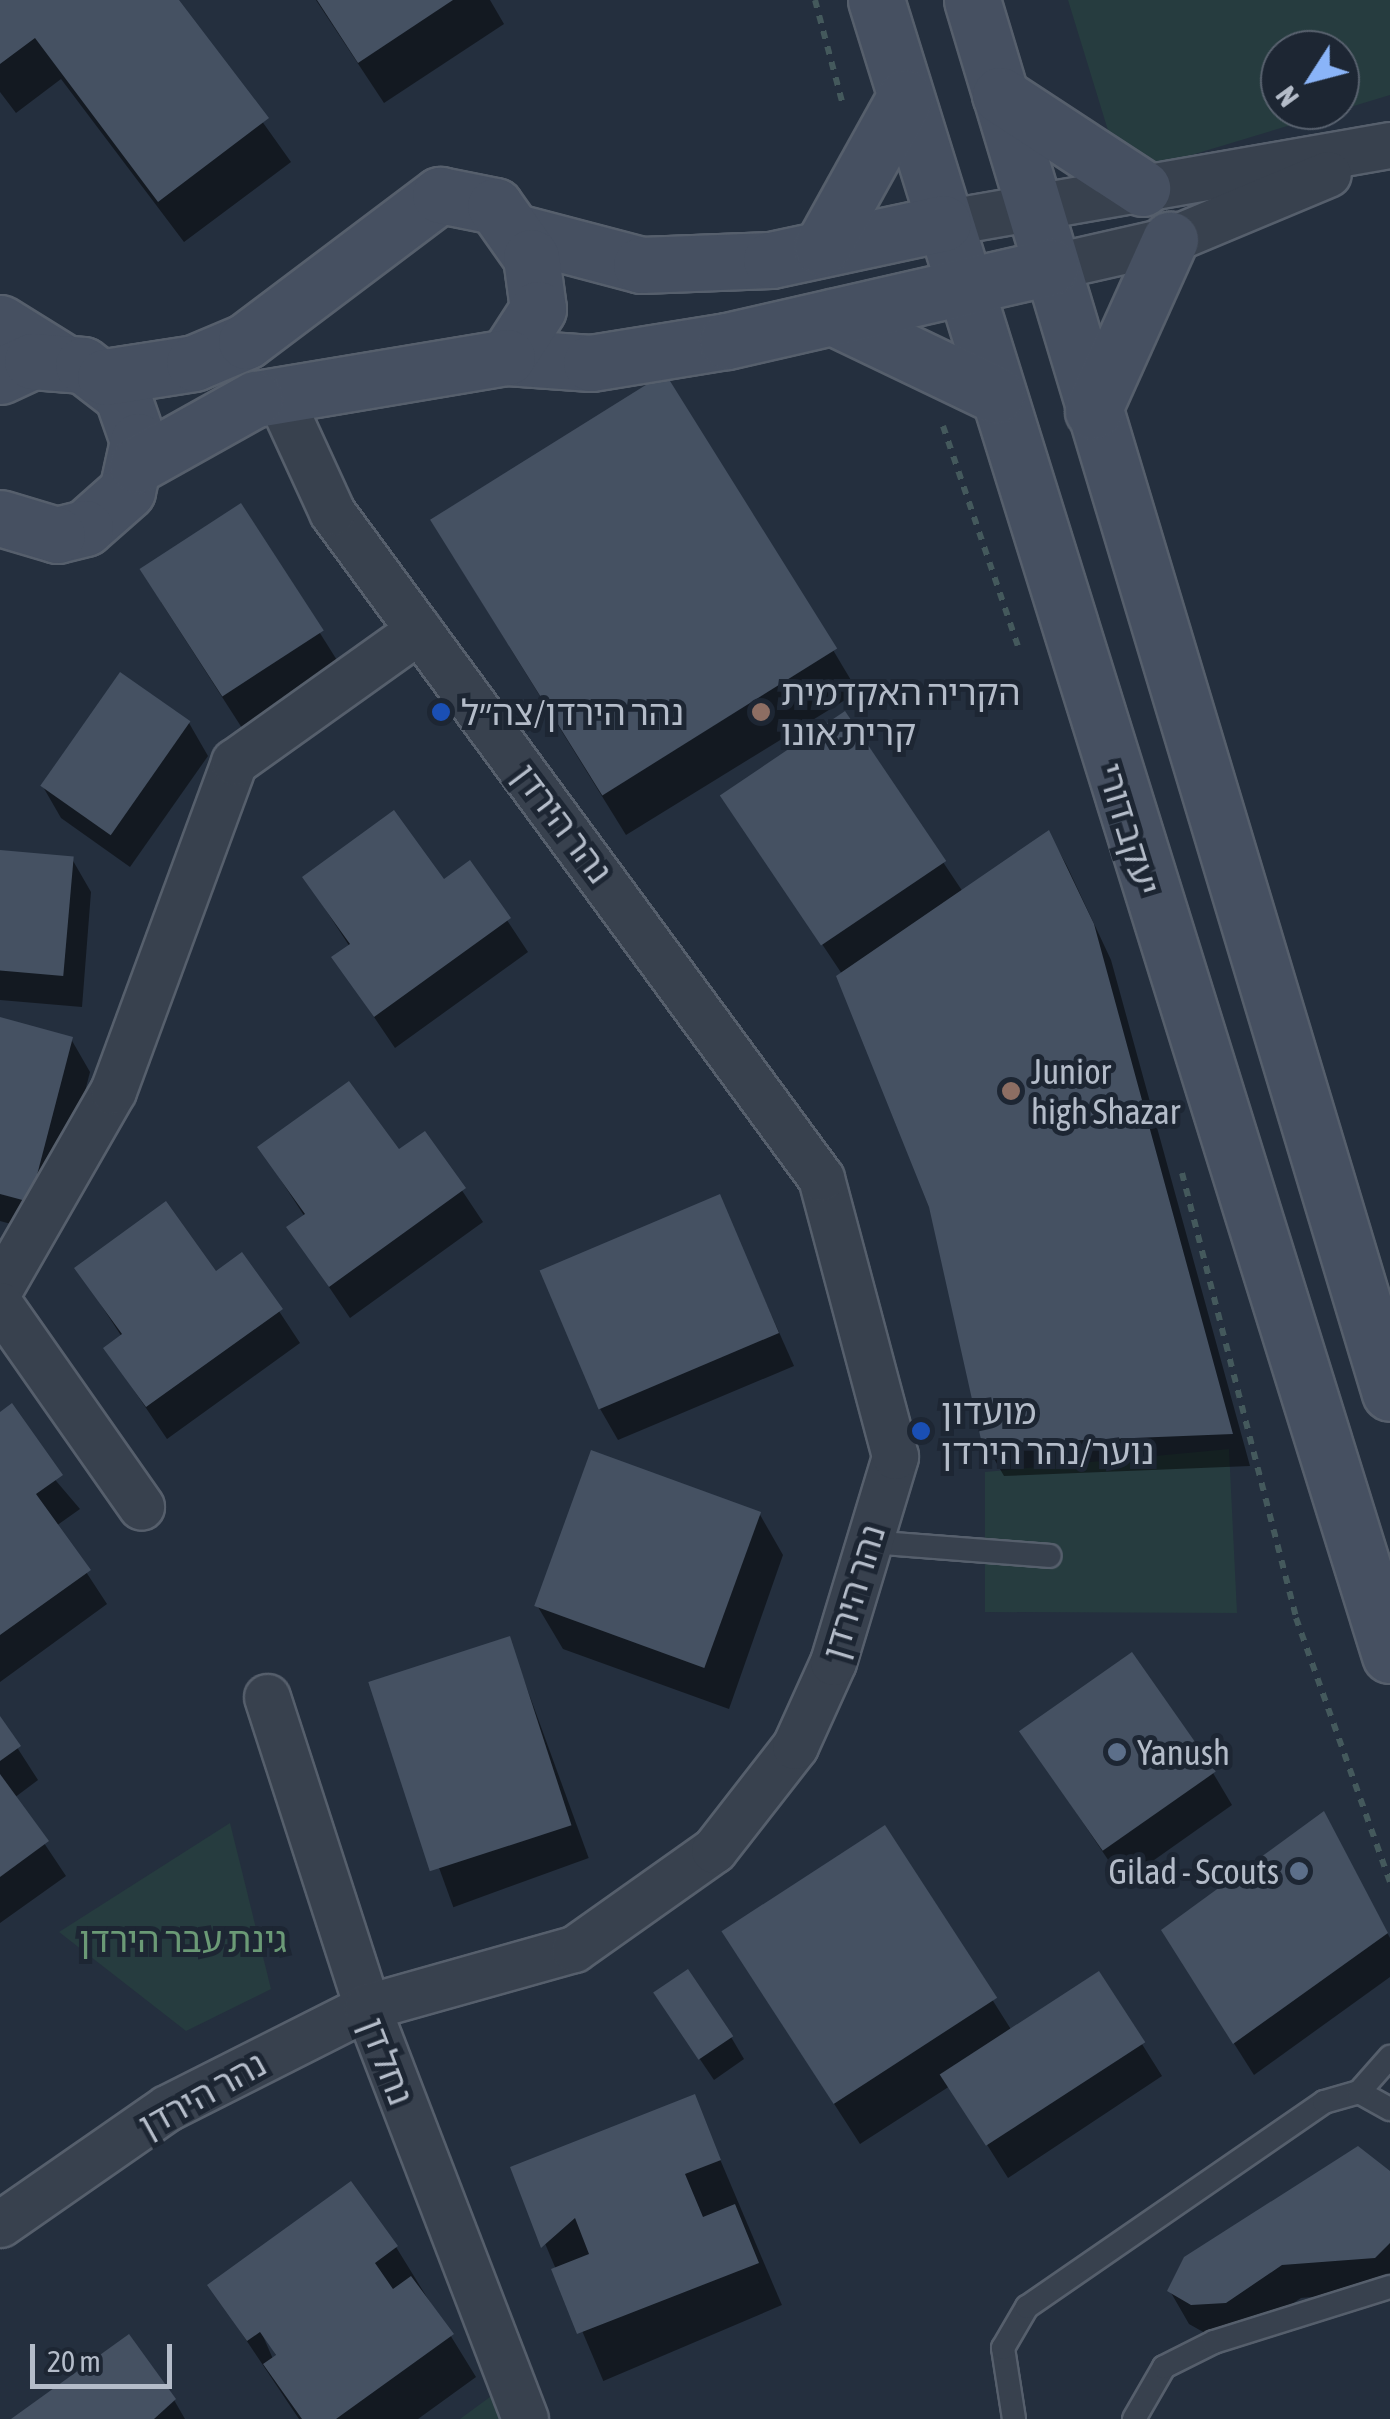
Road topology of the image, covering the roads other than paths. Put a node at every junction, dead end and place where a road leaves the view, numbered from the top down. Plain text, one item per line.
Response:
1 (876, 0) edge
2 (972, 0) edge
3 (1000, 95) junction
4 (905, 97) junction
5 (1390, 146) edge
6 (1142, 188) junction
7 (1033, 206) junction
8 (943, 223) junction
9 (520, 233) junction
10 (1170, 240) junction
11 (822, 247) junction
12 (1051, 268) junction
13 (963, 288) junction
14 (834, 318) junction
15 (0, 324) edge
16 (507, 356) junction
17 (82, 368) junction
18 (0, 376) edge
19 (278, 394) junction
20 (996, 395) junction
21 (1094, 411) junction
22 (136, 465) junction
23 (10, 538) edge
24 (419, 630) junction
25 (0, 1288) edge
26 (0, 1306) edge
27 (1390, 1394) edge
28 (141, 1506) dead end
29 (870, 1542) junction
30 (1049, 1556) dead end
31 (1390, 1654) edge
32 (267, 1697) dead end
33 (366, 2007) junction
34 (1390, 2057) edge
35 (1360, 2092) junction
36 (1390, 2108) edge
37 (0, 2224) edge
38 (1390, 2287) edge
39 (525, 2419) edge
40 (1014, 2419) edge
41 (1134, 2419) edge

1 - 4 main road, יעקב דורי
2 - 3 main road
3 - 6 main road
3 - 7 main road
4 - 8 main road, יעקב דורי
4 - 11 main road
5 - 6 street
5 - 10 street
6 - 7 street
7 - 8 street
7 - 12 main road
8 - 11 main road
8 - 13 main road, יעקב דורי
9 - 11 main road
9 - 16 main road
9 - 17 main road
10 - 12 street
10 - 21 main road
12 - 13 main road
12 - 21 main road
13 - 14 main road
13 - 20 main road, יעקב דורי
14 - 16 main road
14 - 20 main road
15 - 17 main road
16 - 19 main road
17 - 18 main road
17 - 22 main road
19 - 22 main road
19 - 24 street, נהר הירדן
20 - 31 main road, יעקב דורי
21 - 27 main road
22 - 23 main road
24 - 25 street
24 - 29 street, נהר הירדן
26 - 28 street
29 - 30 lane
29 - 33 street, נהר הירדן
32 - 33 street, נחל דן
33 - 37 street, נהר הירדן
33 - 39 street, נחל דן
34 - 35 lane
35 - 36 lane
35 - 40 lane
38 - 41 lane

